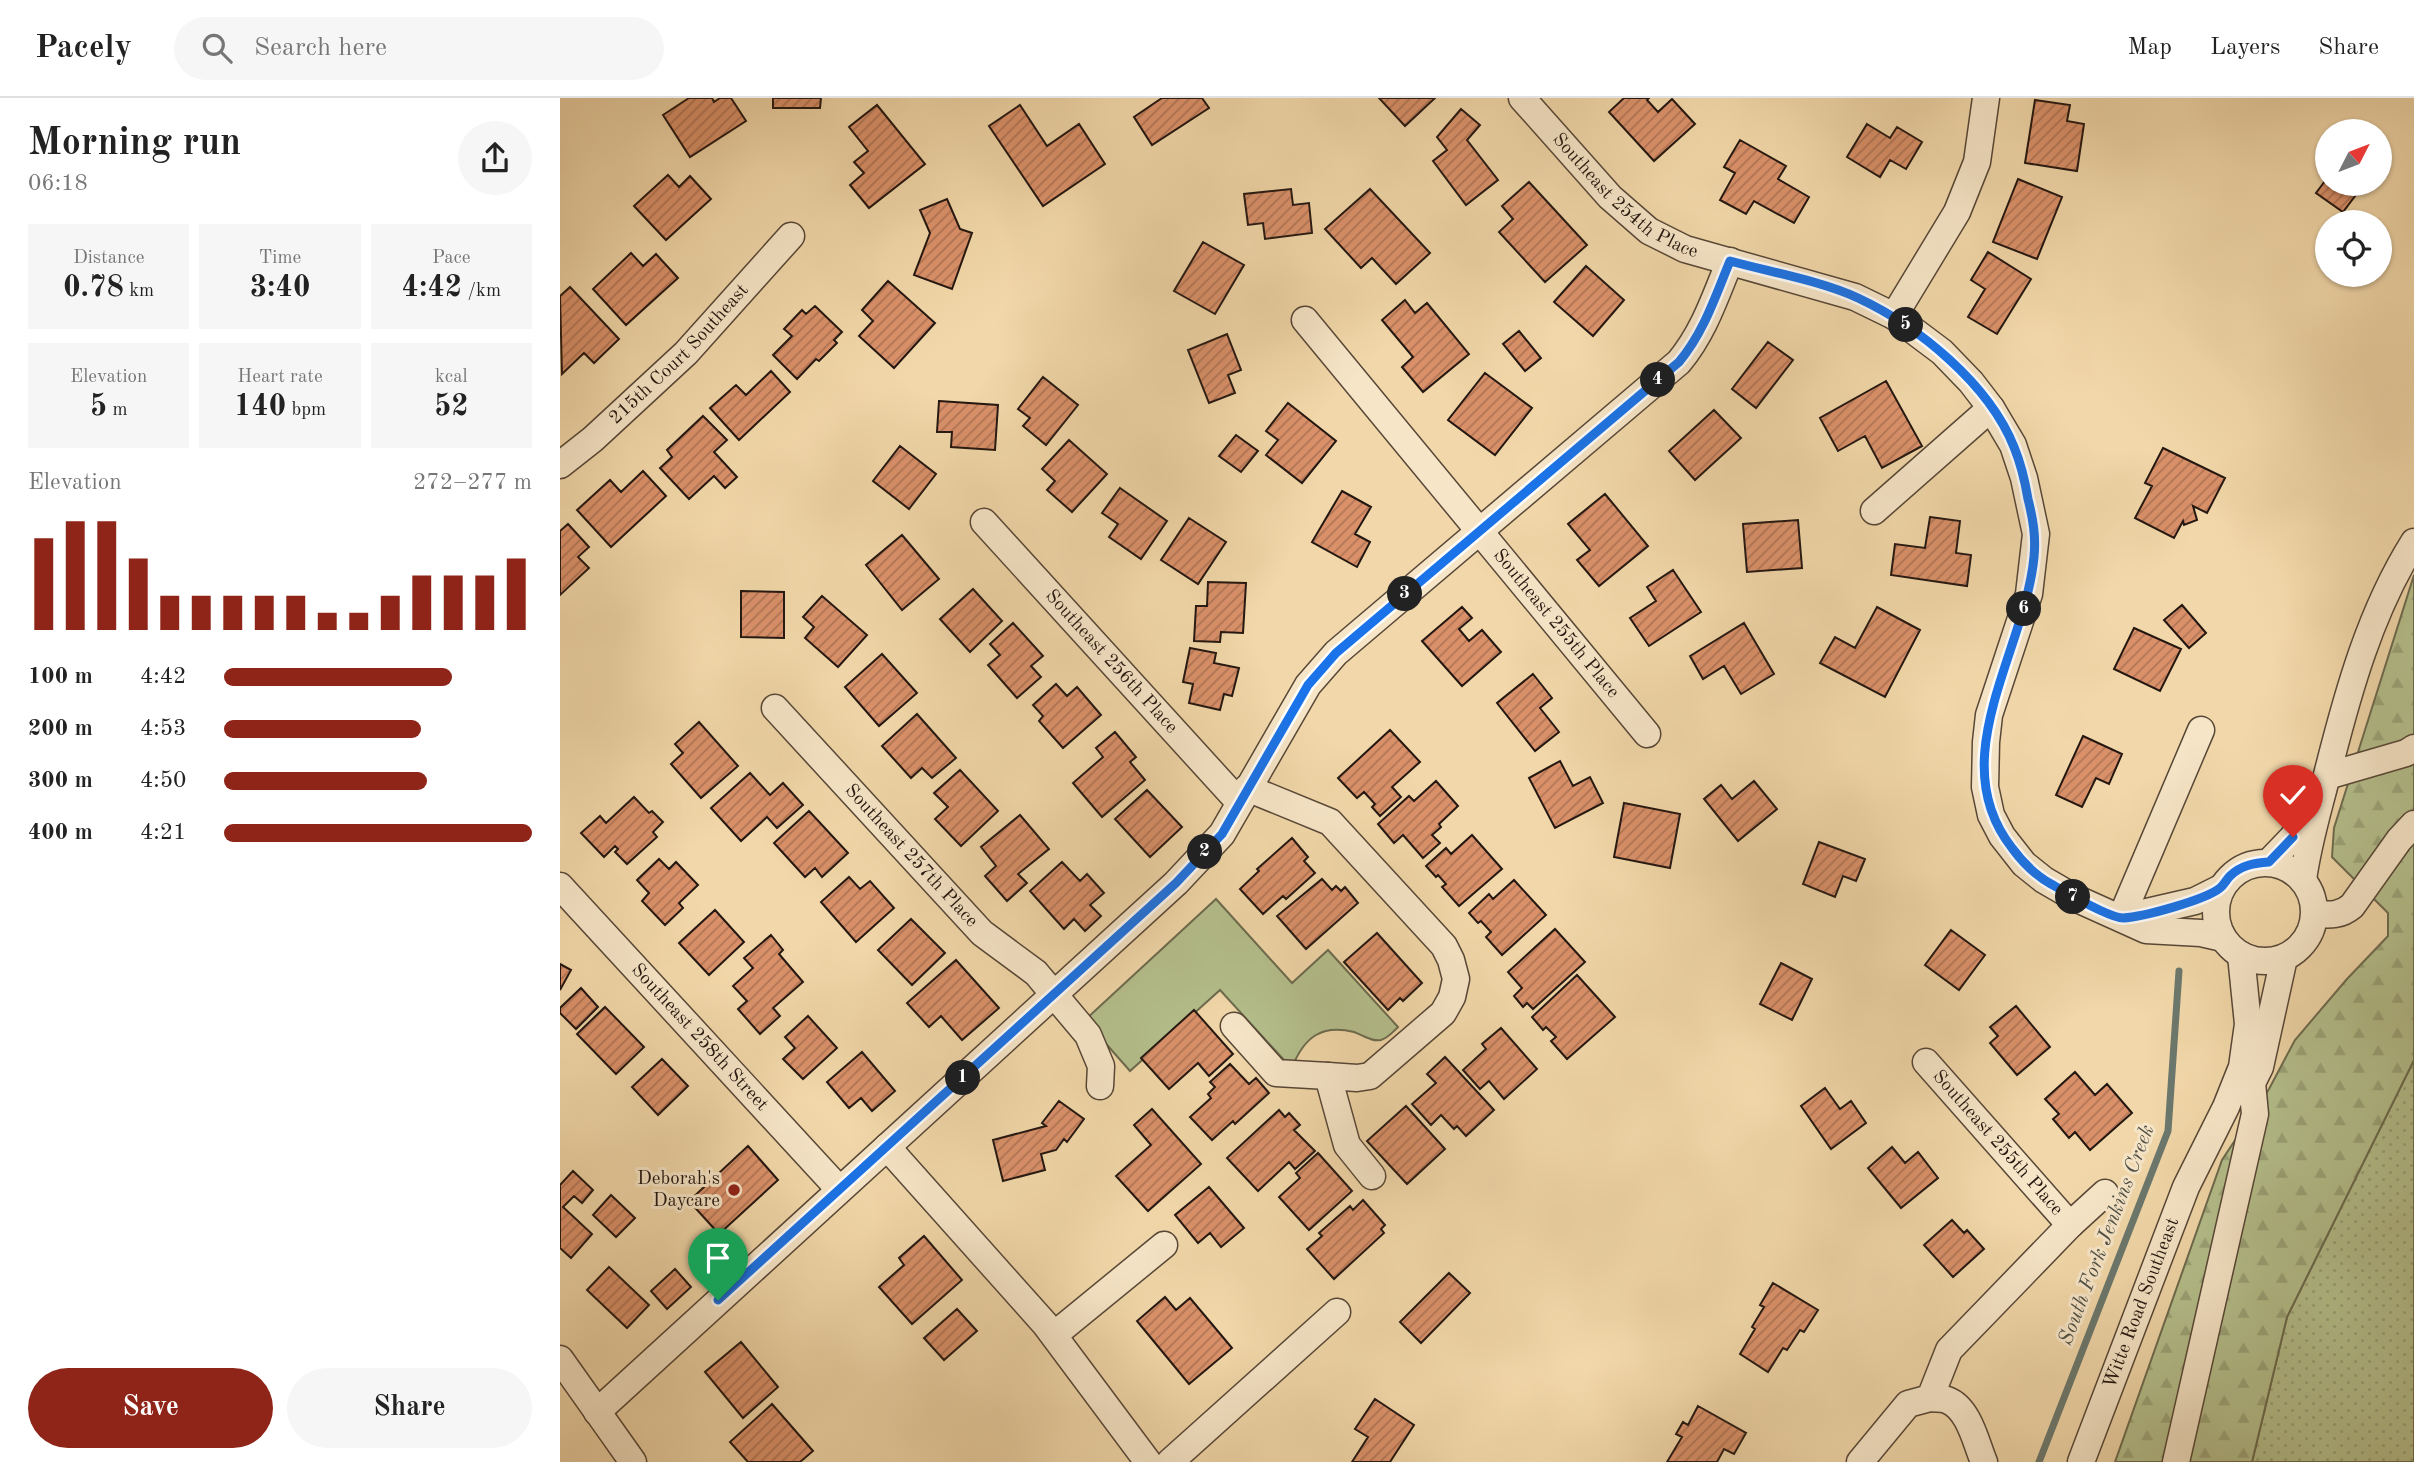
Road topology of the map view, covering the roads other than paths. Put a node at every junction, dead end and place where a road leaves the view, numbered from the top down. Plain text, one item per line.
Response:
1 (1522, 98) edge
2 (1986, 98) edge
3 (791, 236) dead end
4 (1730, 261) junction
5 (1894, 316) junction
6 (1305, 320) dead end
7 (1991, 408) junction
8 (560, 465) edge
9 (1874, 511) dead end
10 (985, 523) dead end
11 (1479, 530) junction
12 (2414, 542) edge
13 (775, 708) dead end
14 (2202, 730) dead end
15 (1647, 734) dead end
16 (2414, 748) edge
17 (2323, 785) junction
18 (1244, 795) junction
19 (2414, 824) edge
20 (2269, 862) junction
21 (2303, 880) junction
22 (560, 886) edge
23 (2221, 888) junction
24 (2315, 914) junction
25 (2121, 918) junction
26 (2232, 946) junction
27 (2284, 958) junction
28 (1053, 996) junction
29 (1234, 1026) dead end
30 (1926, 1062) dead end
31 (1328, 1076) junction
32 (2252, 1083) junction
33 (1100, 1086) dead end
34 (2207, 1146) junction
35 (887, 1147) junction
36 (1372, 1176) dead end
37 (839, 1189) junction
38 (2105, 1193) dead end
39 (2070, 1225) junction
40 (1164, 1245) dead end
41 (1337, 1312) dead end
42 (1054, 1335) junction
43 (560, 1359) edge
44 (1930, 1398) junction
45 (597, 1412) junction
46 (634, 1462) edge
47 (1148, 1462) edge
48 (1170, 1462) edge
49 (1860, 1462) edge
50 (1984, 1462) edge
51 (2081, 1462) edge
52 (2176, 1462) edge

1 - 4 street, Southeast 254th Place
2 - 5 street
3 - 8 street, 215th Court Southeast
4 - 5 street, Southeast 254th Place
4 - 11 street
5 - 7 street, Southeast 254th Place
6 - 11 street, Southeast 255th Place
7 - 9 street
7 - 25 street, Southeast 254th Place
10 - 18 street, Southeast 256th Place
11 - 15 street, Southeast 255th Place
11 - 18 street
12 - 17 street
13 - 28 street, Southeast 257th Place
14 - 25 street
16 - 17 street
17 - 20 street
17 - 21 street
18 - 28 street
18 - 31 street, Southeast 256th Place
19 - 24 street
20 - 21 street
20 - 23 street
21 - 24 street
22 - 37 street, Southeast 258th Street
23 - 25 street
23 - 26 street, Witte Road Southeast
24 - 27 street
25 - 26 street, Southeast 254th Place
26 - 27 street
26 - 34 street, Witte Road Southeast
27 - 32 street, Witte Road Southeast
28 - 33 street, Southeast 257th Place
28 - 35 street
29 - 31 street
30 - 39 street, Southeast 255th Place
31 - 36 street
32 - 34 street, Witte Road Southeast
32 - 52 street
34 - 51 street, Witte Road Southeast
35 - 37 street
35 - 42 street
37 - 45 street
38 - 39 street
39 - 44 street
40 - 42 street
41 - 48 street
42 - 47 street
43 - 45 street
44 - 49 street
44 - 50 street
45 - 46 street

